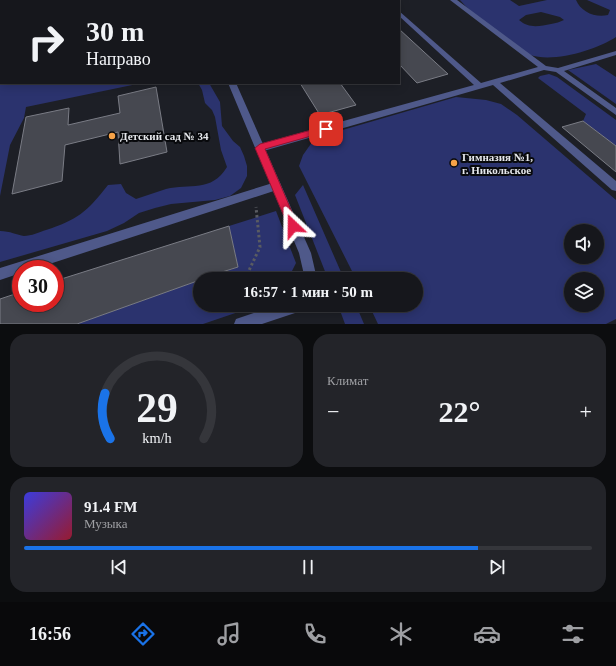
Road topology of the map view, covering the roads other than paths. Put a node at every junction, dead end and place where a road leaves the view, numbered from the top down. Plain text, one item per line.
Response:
1 (453, 0) edge
2 (400, 14) edge
3 (616, 53) edge
4 (544, 68) junction
5 (558, 70) junction
6 (494, 82) junction
7 (232, 84) edge
8 (480, 86) junction
9 (616, 112) edge
10 (260, 148) junction
11 (276, 186) junction
12 (616, 187) edge
13 (310, 272) edge
14 (0, 274) edge
15 (278, 312) edge
16 (241, 324) edge

1 - 4 street
2 - 8 street
3 - 5 street
4 - 5 street
4 - 6 street
5 - 9 street
6 - 8 street
6 - 12 street
7 - 10 street
8 - 10 street
10 - 11 street
11 - 13 street
11 - 14 street
15 - 16 street

